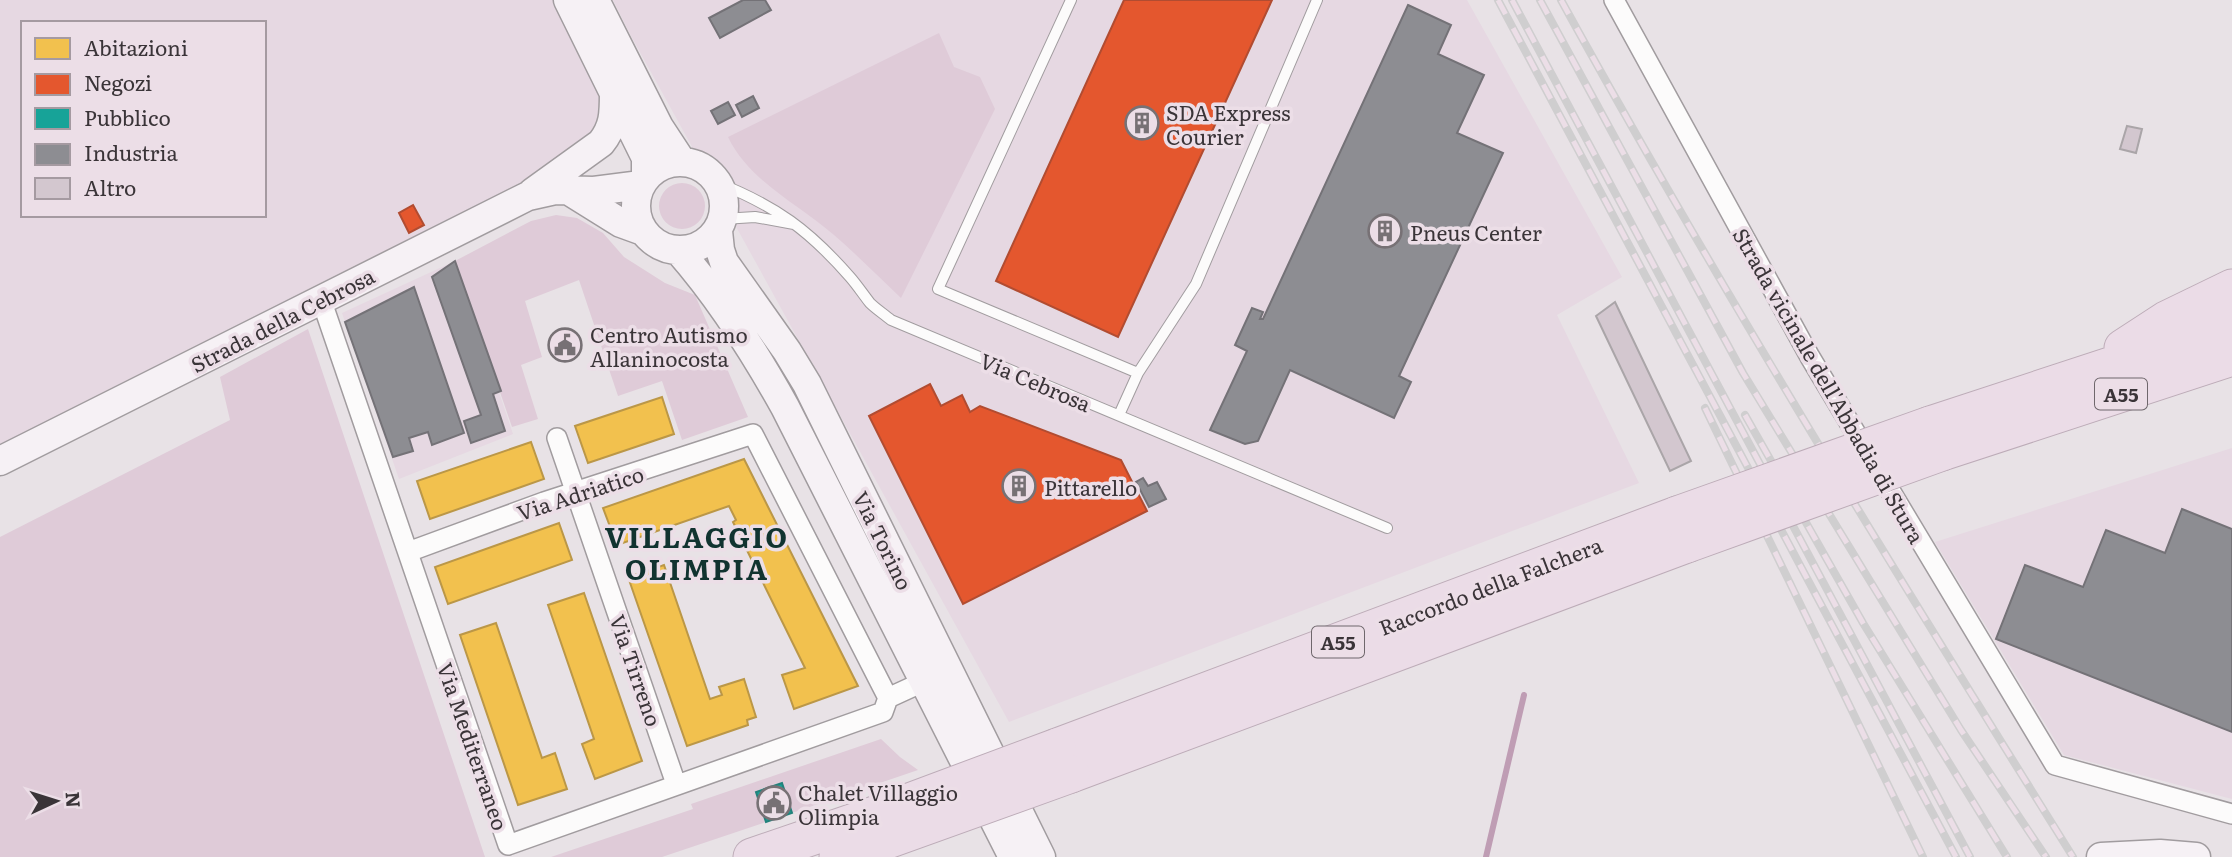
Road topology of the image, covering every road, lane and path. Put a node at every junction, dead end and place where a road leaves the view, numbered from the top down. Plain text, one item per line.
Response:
1 (568, 0) edge
2 (595, 0) edge
3 (1070, 0) edge
4 (1317, 0) edge
5 (1614, 0) edge
6 (614, 90) junction
7 (682, 162) junction
8 (643, 182) junction
9 (719, 183) junction
10 (568, 190) junction
11 (528, 196) junction
12 (720, 225) junction
13 (798, 225) junction
14 (643, 231) junction
15 (679, 251) junction
16 (2232, 288) edge
17 (321, 299) junction
18 (2232, 326) edge
19 (2232, 358) edge
20 (1138, 373) junction
21 (2085, 374) junction
22 (2232, 378) edge
23 (1119, 415) junction
24 (2009, 430) junction
25 (556, 438) dead end
26 (1936, 438) junction
27 (0, 461) edge
28 (577, 492) junction
29 (1387, 528) dead end
30 (408, 552) junction
31 (925, 681) junction
32 (888, 698) junction
33 (676, 784) junction
34 (2232, 814) edge
35 (874, 830) junction
36 (752, 857) edge
37 (838, 857) edge
38 (1013, 857) edge
39 (1041, 857) edge
40 (2101, 857) edge
41 (2196, 857) edge

1 - 6 main road
2 - 7 main road
3 - 20 lane
4 - 20 lane
5 - 34 street, Strada vicinale dell'Abbadia di Stura
6 - 8 main road
6 - 11 main road
7 - 8 main road
7 - 9 main road
8 - 10 main road, Strada della Cebrosa
8 - 14 main road
9 - 12 main road
9 - 13 lane, Via Cebrosa
10 - 11 main road, Strada della Cebrosa
10 - 14 main road
11 - 17 main road, Strada della Cebrosa
12 - 13 lane
12 - 15 main road
12 - 39 main road, Via Torino
13 - 23 lane, Via Cebrosa
14 - 15 main road
15 - 31 main road, Via Torino
16 - 21 highway
17 - 27 main road, Strada della Cebrosa
17 - 30 street, Via Mediterraneo
18 - 21 highway, Raccordo della Falchera / A55
19 - 24 highway, Raccordo della Falchera / A55
20 - 23 lane
21 - 26 highway, Raccordo della Falchera / A55
22 - 24 highway, A55
23 - 29 lane, Via Cebrosa
24 - 26 highway, Raccordo della Falchera / A55
25 - 28 street, Via Tirreno
26 - 35 highway, Raccordo della Falchera / A55, bridge
28 - 30 street, Via Adriatico
28 - 32 street, Via Adriatico
28 - 33 street, Via Tirreno
30 - 33 street, Via Mediterraneo
31 - 32 street, Via Mediterraneo
31 - 38 main road, Via Torino
32 - 33 street, Via Mediterraneo
35 - 36 highway, Raccordo della Falchera / A55
35 - 37 highway, Raccordo della Falchera / A55
40 - 41 main road

